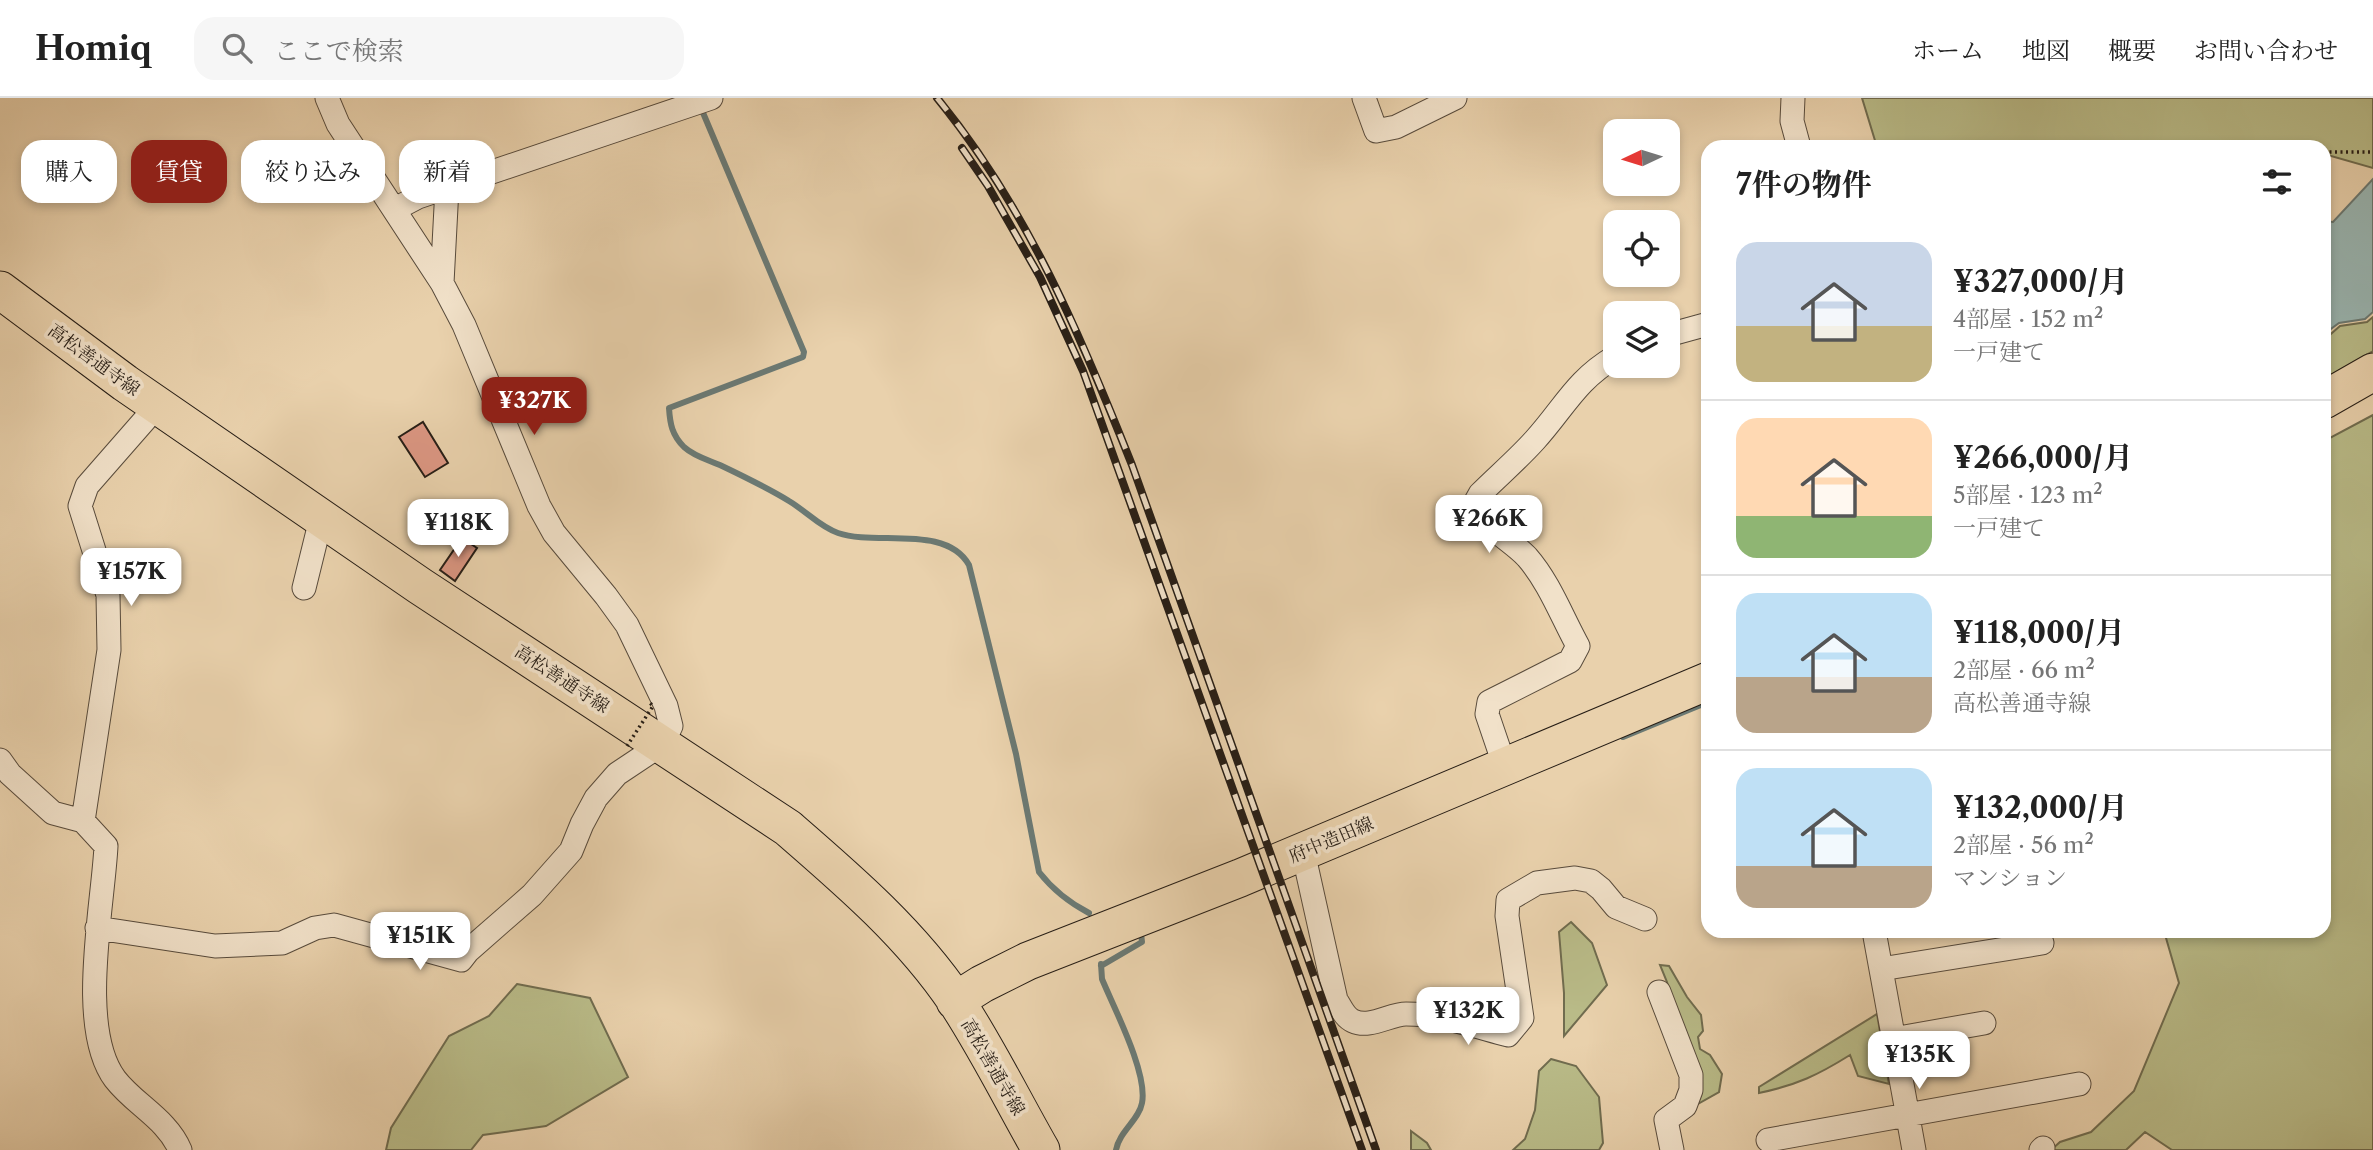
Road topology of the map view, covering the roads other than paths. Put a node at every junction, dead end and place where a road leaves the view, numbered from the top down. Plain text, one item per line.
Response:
1 (327, 98) edge
2 (711, 98) edge
3 (1364, 98) edge
4 (1455, 98) edge
5 (1793, 98) edge
6 (1797, 140) edge
7 (495, 172) edge
8 (406, 203) edge
9 (446, 203) edge
10 (395, 209) junction
11 (442, 284) junction
12 (0, 290) edge
13 (1701, 326) edge
14 (1680, 332) edge
15 (1603, 364) edge
16 (2373, 372) edge
17 (2331, 396) edge
18 (157, 406) junction
19 (321, 519) junction
20 (304, 588) dead end
21 (1701, 684) edge
22 (645, 745) junction
23 (0, 760) edge
24 (1505, 766) junction
25 (83, 821) junction
26 (1303, 852) junction
27 (1644, 919) dead end
28 (97, 928) junction
29 (1875, 938) edge
30 (2042, 943) dead end
31 (1881, 969) junction
32 (1659, 992) dead end
33 (956, 1001) junction
34 (1984, 1023) dead end
35 (1894, 1039) junction
36 (2079, 1084) dead end
37 (1907, 1115) junction
38 (1768, 1140) dead end
39 (180, 1150) edge
40 (1041, 1150) edge
41 (1672, 1150) edge
42 (1914, 1150) edge

1 - 10 street
2 - 7 street
3 - 4 street
5 - 6 street
8 - 10 street
9 - 11 street
10 - 11 street
11 - 22 street
12 - 18 main road, 高松善通寺線
13 - 14 street
15 - 24 street
16 - 17 main road
18 - 19 main road, 高松善通寺線
18 - 25 street
19 - 20 street
19 - 22 main road, 高松善通寺線
21 - 24 main road, 府中造田線
22 - 28 street
22 - 33 main road, 高松善通寺線
23 - 25 street
24 - 26 main road, 府中造田線
25 - 28 street
26 - 27 street
26 - 33 main road, 府中造田線
28 - 39 street
29 - 31 street
30 - 31 street
31 - 35 street
32 - 41 street
33 - 40 main road, 高松善通寺線
34 - 35 street
35 - 37 street
36 - 37 street
37 - 38 street
37 - 42 street

